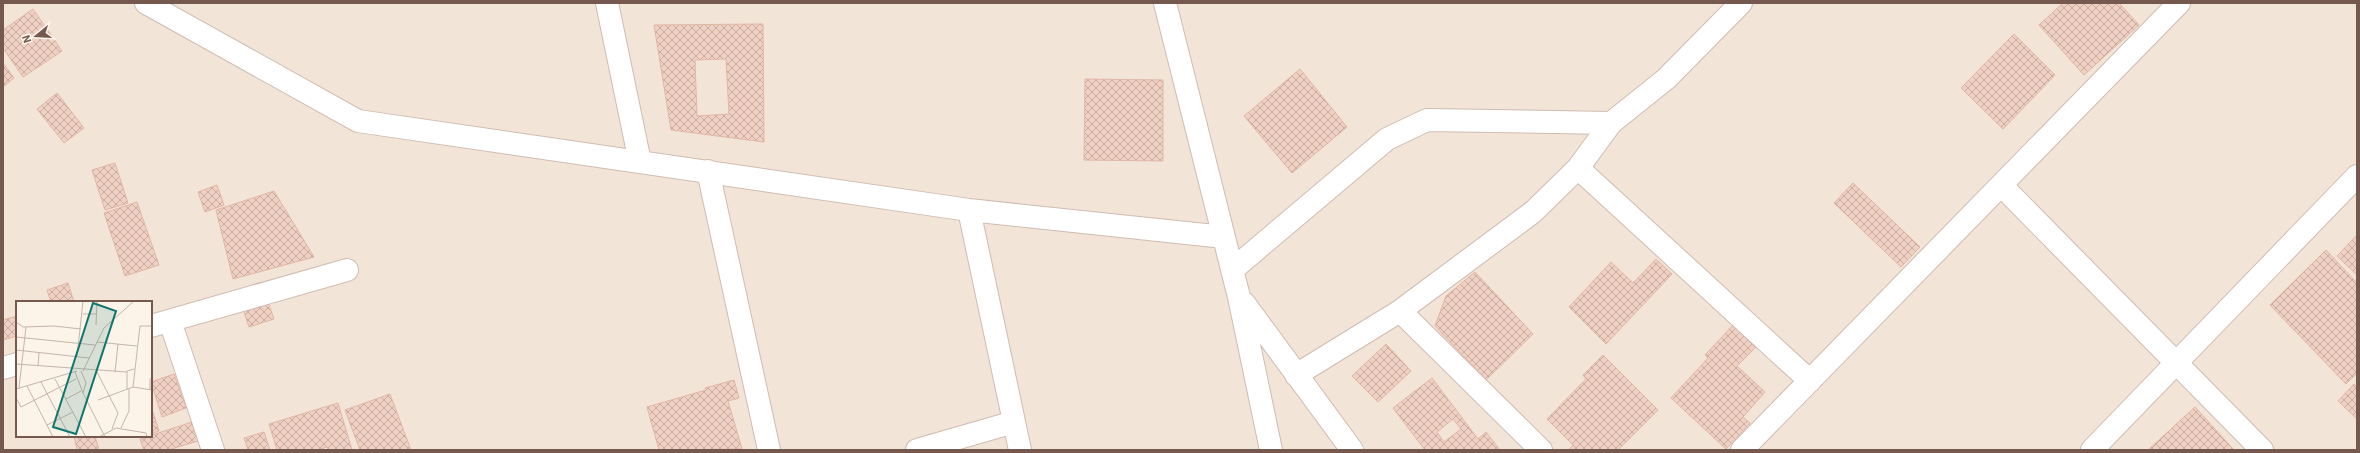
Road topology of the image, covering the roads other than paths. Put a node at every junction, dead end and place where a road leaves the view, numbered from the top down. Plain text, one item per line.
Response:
1 (146, 3) edge
2 (607, 3) edge
3 (1165, 3) edge
4 (1741, 3) edge
5 (2179, 3) edge
6 (1611, 123) junction
7 (640, 162) junction
8 (1578, 168) junction
9 (708, 172) junction
10 (2357, 176) edge
11 (2001, 185) junction
12 (968, 210) junction
13 (1224, 237) junction
14 (348, 270) dead end
15 (1232, 270) junction
16 (1239, 297) junction
17 (1400, 311) junction
18 (161, 323) edge
19 (2176, 363) junction
20 (16, 364) edge
21 (3, 368) edge
22 (1296, 375) junction
23 (1810, 381) junction
24 (1014, 422) junction
25 (213, 450) edge
26 (769, 450) edge
27 (917, 450) edge
28 (1020, 450) edge
29 (1271, 450) edge
30 (1352, 450) edge
31 (1541, 450) edge
32 (1742, 450) edge
33 (2092, 450) edge
34 (2262, 450) edge

1 - 7 street
2 - 7 street
3 - 13 street
4 - 6 street
5 - 11 street
6 - 8 street
6 - 15 street
7 - 9 street
8 - 17 street
8 - 23 street
9 - 12 street
9 - 26 street
10 - 19 street
11 - 19 street
11 - 23 street
12 - 13 street
12 - 24 street
13 - 15 street
14 - 18 street
15 - 16 street
16 - 22 street
16 - 29 street
17 - 22 street
17 - 31 street
18 - 25 street
19 - 33 street
19 - 34 street
20 - 21 street
22 - 30 street
23 - 32 street
24 - 27 street
24 - 28 street

